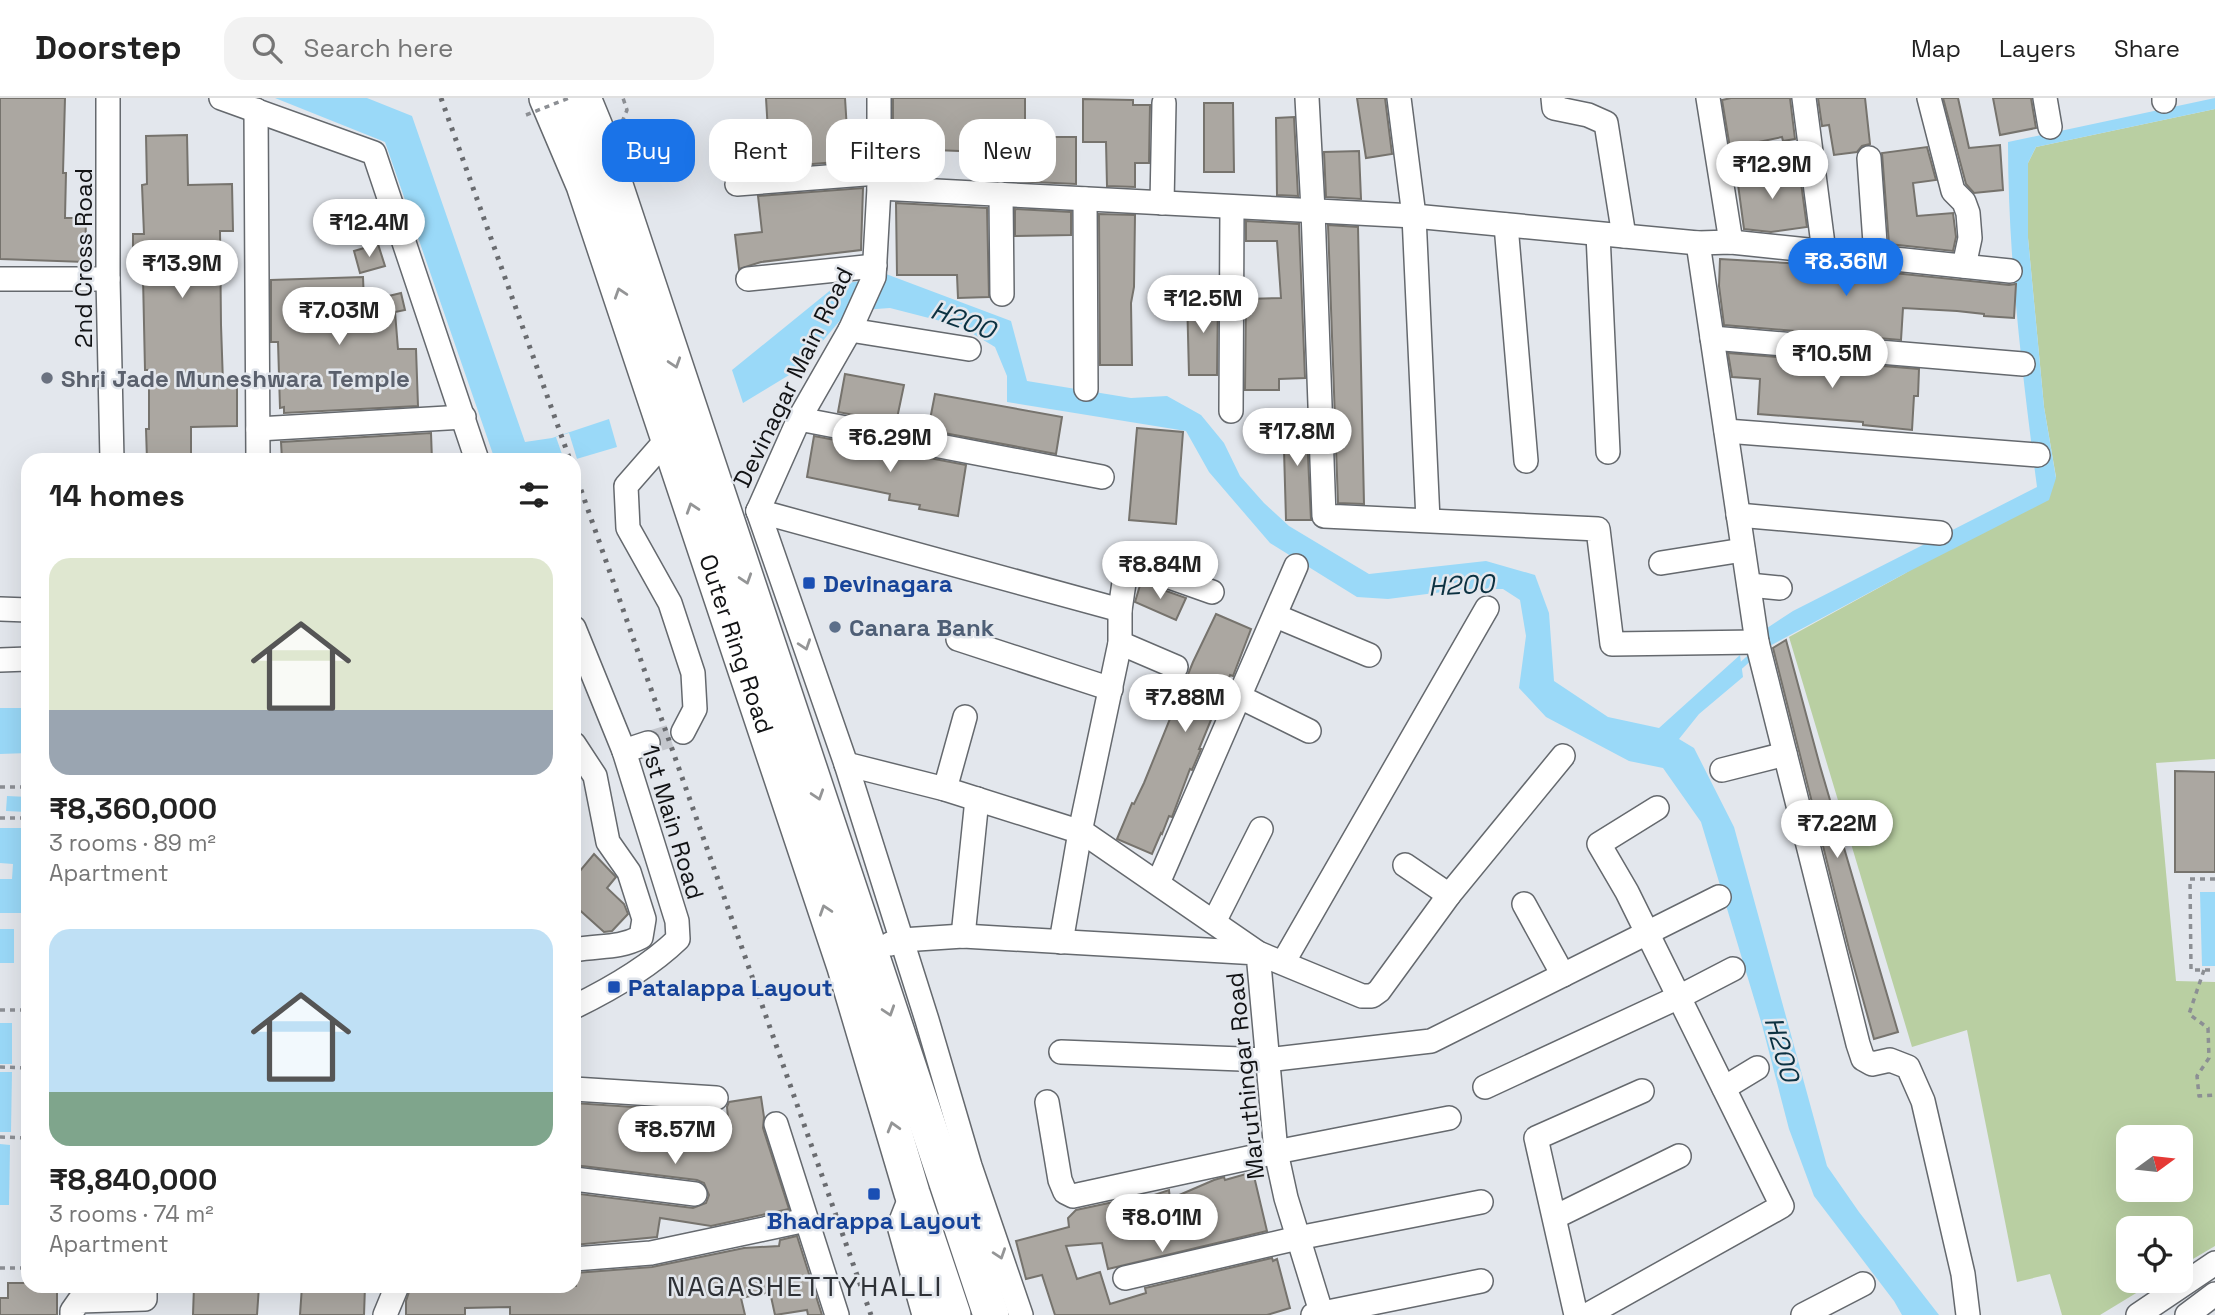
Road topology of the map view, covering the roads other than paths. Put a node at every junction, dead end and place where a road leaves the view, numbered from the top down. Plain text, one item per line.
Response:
1 (108, 98) edge
2 (221, 98) edge
3 (583, 98) edge
4 (879, 98) edge
5 (1307, 98) edge
6 (1399, 98) edge
7 (1553, 98) edge
8 (1708, 98) edge
9 (1804, 98) edge
10 (1929, 98) edge
11 (2045, 98) edge
12 (1164, 103) dead end
13 (537, 106) edge
14 (256, 110) junction
15 (879, 119) edge
16 (2050, 127) dead end
17 (1870, 158) dead end
18 (826, 181) edge
19 (879, 182) edge
20 (896, 182) edge
21 (737, 184) dead end
22 (1001, 194) junction
23 (1085, 199) junction
24 (1162, 203) junction
25 (1232, 207) junction
26 (1313, 210) junction
27 (1414, 216) junction
28 (1507, 225) junction
29 (1598, 234) junction
30 (1624, 236) junction
31 (1731, 242) junction
32 (1698, 243) junction
33 (1824, 252) junction
34 (1876, 257) junction
35 (1964, 267) junction
36 (2010, 271) dead end
37 (874, 272) junction
38 (0, 279) edge
39 (108, 279) junction
40 (748, 279) dead end
41 (1002, 294) dead end
42 (853, 323) junction
43 (1712, 338) junction
44 (969, 349) dead end
45 (2022, 364) dead end
46 (1086, 389) dead end
47 (1231, 411) dead end
48 (464, 417) junction
49 (799, 419) junction
50 (258, 429) junction
51 (1726, 431) junction
52 (668, 438) junction
53 (1608, 452) dead end
54 (112, 453) edge
55 (258, 453) edge
56 (475, 453) edge
57 (2038, 455) dead end
58 (1526, 461) dead end
59 (1102, 477) dead end
60 (758, 511) junction
61 (1738, 515) junction
62 (1428, 520) junction
63 (1940, 533) dead end
64 (1743, 550) junction
65 (1661, 563) dead end
66 (1296, 566) dead end
67 (1749, 585) junction
68 (1780, 588) dead end
69 (1212, 592) dead end
70 (1487, 608) dead end
71 (0, 609) edge
72 (21, 610) edge
73 (1120, 610) junction
74 (1276, 616) junction
75 (958, 639) dead end
76 (1757, 642) junction
77 (1120, 643) junction
78 (581, 645) edge
79 (1369, 655) dead end
80 (21, 659) edge
81 (0, 660) edge
82 (1176, 667) dead end
83 (1111, 689) junction
84 (1240, 697) junction
85 (965, 717) dead end
86 (1309, 731) dead end
87 (683, 732) dead end
88 (648, 743) tunnel mouth
89 (624, 751) junction
90 (1785, 754) junction
91 (581, 755) edge
92 (1563, 756) dead end
93 (846, 764) junction
94 (1723, 770) dead end
95 (945, 789) junction
96 (977, 799) junction
97 (1657, 808) dead end
98 (1261, 829) dead end
99 (1080, 832) junction
100 (1405, 865) dead end
101 (1158, 883) junction
102 (1449, 895) junction
103 (1719, 897) dead end
104 (1524, 904) dead end
105 (1214, 922) junction
106 (1646, 933) junction
107 (963, 936) junction
108 (1061, 942) junction
109 (885, 945) junction
110 (581, 949) edge
111 (1258, 953) junction
112 (1283, 961) junction
113 (1733, 969) dead end
114 (1563, 975) junction
115 (1679, 997) junction
116 (584, 1002) edge
117 (1061, 1052) dead end
118 (1267, 1060) junction
119 (1757, 1068) dead end
120 (1485, 1087) dead end
121 (1724, 1088) junction
122 (581, 1089) edge
123 (1642, 1091) dead end
124 (716, 1098) dead end
125 (1047, 1102) dead end
126 (1449, 1118) dead end
127 (776, 1124) dead end
128 (1276, 1152) junction
129 (1679, 1156) dead end
130 (957, 1170) junction
131 (581, 1180) edge
132 (912, 1193) junction
133 (695, 1194) dead end
134 (1481, 1202) dead end
135 (1555, 1217) junction
136 (806, 1220) junction
137 (1298, 1238) junction
138 (581, 1258) edge
139 (2215, 1263) edge
140 (1125, 1278) dead end
141 (1481, 1281) dead end
142 (1863, 1284) dead end
143 (145, 1293) edge
144 (394, 1293) edge
145 (2215, 1294) edge
146 (1319, 1314) edge
147 (72, 1315) edge
148 (385, 1315) edge
149 (837, 1315) edge
150 (924, 1315) edge
151 (953, 1315) edge
152 (991, 1315) edge
153 (1021, 1315) edge
154 (1576, 1315) edge
155 (1587, 1315) edge
156 (1803, 1315) edge
157 (1968, 1315) edge
158 (2138, 1315) edge
159 (2187, 1315) edge

1 - 39 street, 2nd Cross Road
2 - 14 street
3 -> 109 highway, Outer Ring Road
4 - 15 street, Devinagar Main Road
5 - 26 street
6 - 27 street
7 - 30 street
8 - 31 street
9 - 33 street
10 - 35 street
11 - 16 street
12 - 24 street
52 -> 13 highway, Outer Ring Road
14 - 48 street
14 - 50 street
17 - 34 street
18 - 21 street
19 - 37 street, Devinagar Main Road
20 - 22 street
22 - 23 street
22 - 41 street
23 - 24 street
23 - 46 street
24 - 25 street
25 - 26 street
25 - 47 street
26 - 27 street
26 - 62 street
27 - 28 street
27 - 62 street
28 - 29 street
28 - 58 street
29 - 30 street
29 - 53 street
30 - 32 street
31 - 32 street
31 - 33 street
32 - 43 street
33 - 34 street
34 - 35 street
35 - 36 street
37 - 40 street
37 - 42 street, Devinagar Main Road
38 - 39 street
39 - 54 street, 2nd Cross Road
42 - 44 street
42 - 49 street, Devinagar Main Road
43 - 45 street
43 - 51 street
48 - 50 street
48 - 56 street
49 - 59 street
49 - 60 street, Devinagar Main Road
50 - 55 street
51 - 57 street
51 - 61 street
52 - 87 street
132 -> 52 highway, Outer Ring Road
60 - 73 street
60 -> 93 street
61 - 63 street
61 - 64 street
62 - 76 street
64 - 65 street
64 - 67 street
66 - 74 street
67 - 68 street
67 - 76 street
69 - 73 street
70 - 112 street
71 - 72 street
73 - 77 street
74 - 79 street
74 - 84 street
75 - 83 street
76 - 90 street
77 - 82 street
77 - 83 street
78 - 89 street, 1st Main Road
80 - 81 street
83 - 99 street
84 - 86 street
84 - 101 street
85 - 95 street
88 - 89 street
89 - 116 street, 1st Main Road
90 - 94 street
90 - 157 street
91 - 110 street
92 - 102 street
93 - 95 street
93 - 109 street
95 - 96 street
96 - 99 street
96 - 107 street
97 - 106 street
98 - 105 street
99 - 101 street
99 - 108 street
100 - 102 street
101 - 105 street
102 - 112 street
103 - 106 street
104 - 114 street
105 - 111 street
106 - 114 street
106 - 115 street
107 - 108 street
107 - 109 street
108 - 111 street
109 -> 130 highway, Outer Ring Road
111 - 112 street
111 - 118 street, Maruthingar Road
113 - 115 street
114 - 118 street
115 - 120 street
115 - 121 street
117 - 118 street
118 - 128 street, Maruthingar Road
119 - 121 street
121 - 155 street
122 - 124 street
123 - 135 street
125 - 128 street
126 - 128 street
127 - 136 street
128 - 137 street, Maruthingar Road
129 - 135 street
130 - 152 highway, Outer Ring Road
130 -> 153 street
131 - 133 street
132 - 150 street
132 - 151 highway, Outer Ring Road
134 - 137 street
135 - 154 street
136 - 138 street
136 - 149 street
137 - 140 street
137 - 146 street, Maruthingar Road
139 - 158 street
141 - 146 street
142 - 156 street
143 - 147 street
144 - 148 street
145 - 159 street

